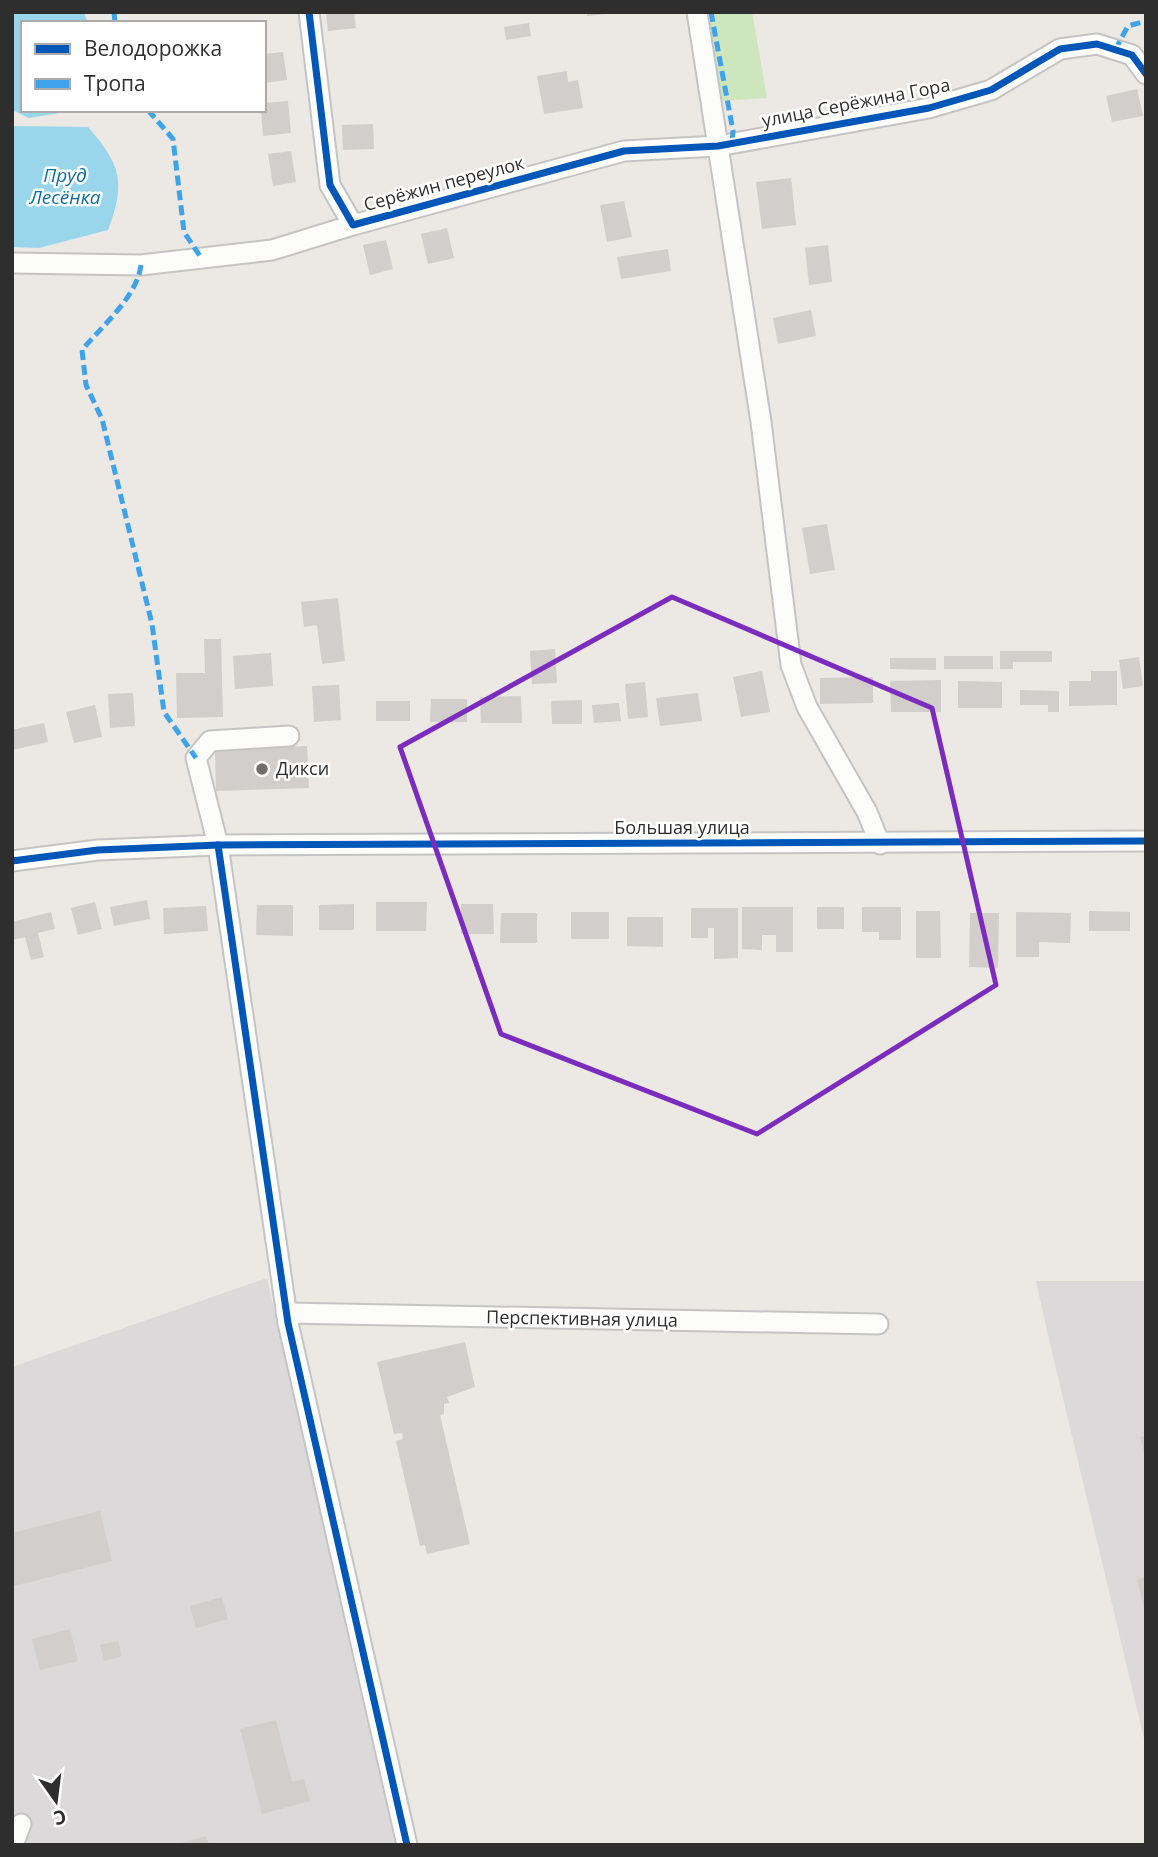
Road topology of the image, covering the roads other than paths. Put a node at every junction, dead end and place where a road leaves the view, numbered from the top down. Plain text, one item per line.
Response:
1 (309, 12) edge
2 (697, 12) edge
3 (1146, 74) edge
4 (718, 146) junction
5 (353, 225) junction
6 (12, 263) edge
7 (289, 736) dead end
8 (1146, 841) edge
9 (880, 844) junction
10 (218, 845) junction
11 (12, 861) edge
12 (286, 1313) junction
13 (878, 1324) dead end
14 (21, 1824) dead end
15 (13, 1845) edge
16 (407, 1845) edge

1 - 5 street, Серёжин переулок
2 - 4 street
3 - 4 street, улица Серёжина Гора
4 - 5 street, Серёжин переулок
4 - 9 street
5 - 6 street
7 - 10 street
8 - 9 street, Большая улица
9 - 10 street, Большая улица
10 - 11 street, Большая улица
10 - 12 street
12 - 13 street, Перспективная улица
12 - 16 street
14 - 15 street

